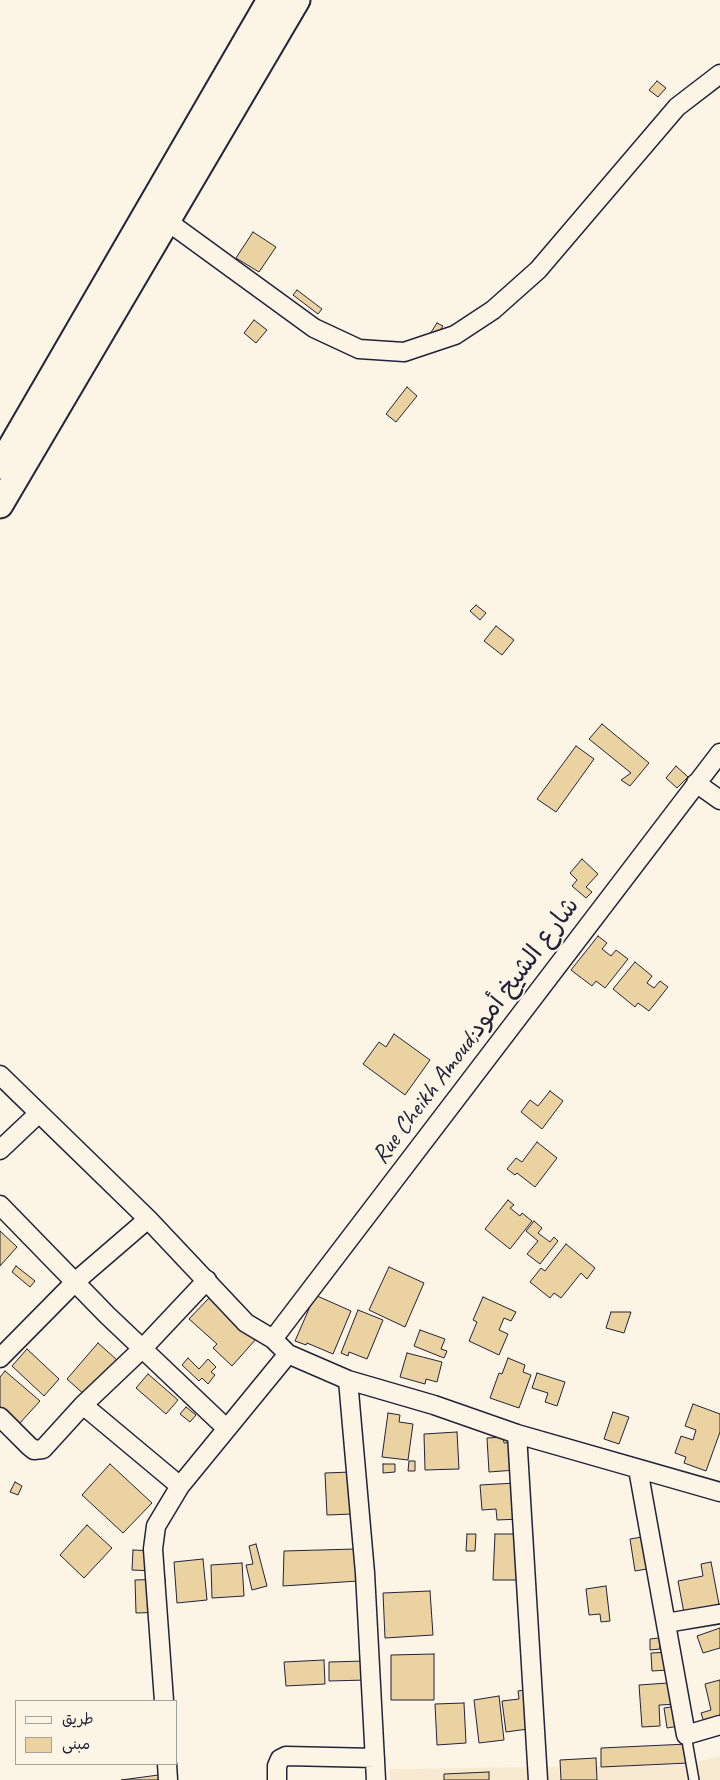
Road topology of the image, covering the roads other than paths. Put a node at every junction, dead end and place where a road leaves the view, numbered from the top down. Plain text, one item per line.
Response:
1 (270, 0) edge
2 (298, 0) edge
3 (720, 74) edge
4 (167, 221) junction
5 (0, 466) edge
6 (0, 505) edge
7 (720, 753) edge
8 (696, 783) junction
9 (720, 800) edge
10 (0, 1075) edge
11 (38, 1114) junction
12 (0, 1150) edge
13 (0, 1205) edge
14 (148, 1219) junction
15 (207, 1280) junction
16 (76, 1281) junction
17 (273, 1339) junction
18 (143, 1348) junction
19 (288, 1354) junction
20 (0, 1358) edge
21 (348, 1380) junction
22 (83, 1405) junction
23 (0, 1417) edge
24 (226, 1428) junction
25 (517, 1434) junction
26 (638, 1469) junction
27 (180, 1486) junction
28 (720, 1492) edge
29 (720, 1614) edge
30 (666, 1623) junction
31 (164, 1700) edge
32 (720, 1725) edge
33 (686, 1735) junction
34 (375, 1758) junction
35 (167, 1765) edge
36 (168, 1780) edge
37 (277, 1780) edge
38 (376, 1780) edge
39 (538, 1780) edge
40 (694, 1780) edge

1 - 5 street
2 - 4 street
3 - 4 street
4 - 6 street
7 - 8 street, Rue Cheikh Amoud;شارع الشيخ أمود
8 - 9 street
8 - 17 street, Rue Cheikh Amoud;شارع الشيخ أمود
10 - 11 street
11 - 12 street
11 - 14 street
13 - 16 street
14 - 15 street
14 - 16 street
15 - 17 street
15 - 18 street
16 - 18 street
16 - 20 street
17 - 19 street
18 - 22 street
18 - 24 street
19 - 21 street
19 - 24 street
21 - 25 street
21 - 34 street
22 - 23 street
22 - 27 street
24 - 27 street
25 - 26 street
25 - 39 street
26 - 28 street
26 - 30 street
27 - 31 street
29 - 30 street
30 - 33 street
32 - 33 street
33 - 40 lane
34 - 37 street
34 - 38 street
35 - 36 street

